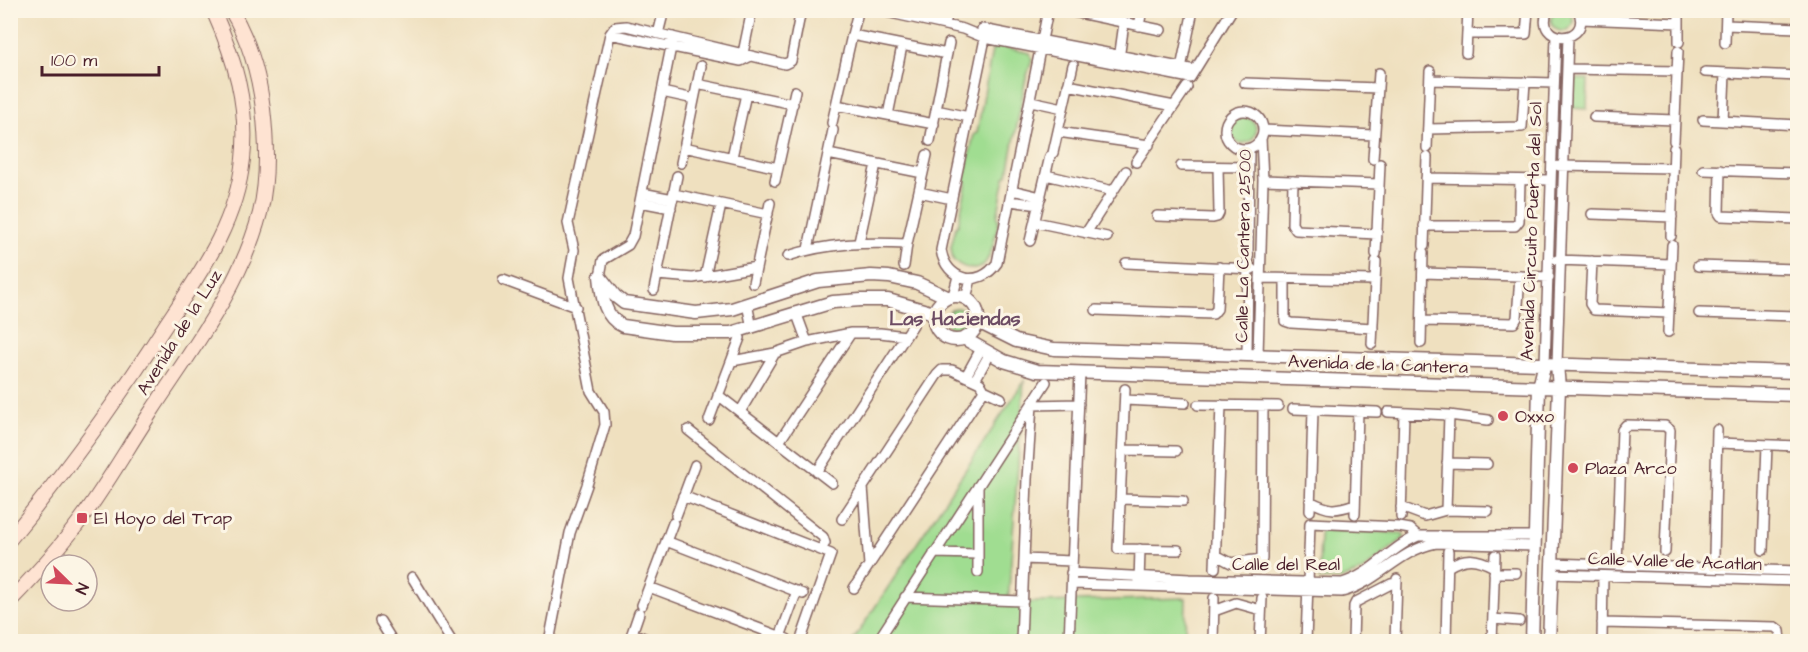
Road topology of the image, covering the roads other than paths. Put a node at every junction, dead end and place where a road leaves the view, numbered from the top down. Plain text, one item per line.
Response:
1 (213, 10) edge
2 (231, 10) edge
3 (658, 10) edge
4 (664, 10) edge
5 (752, 10) edge
6 (801, 10) edge
7 (877, 10) edge
8 (948, 10) edge
9 (1048, 10) edge
10 (1142, 10) edge
11 (1193, 10) edge
12 (1232, 10) edge
13 (1468, 10) edge
14 (1528, 10) edge
15 (1548, 10) edge
16 (1679, 10) edge
17 (1726, 10) edge
18 (1074, 12) edge
19 (899, 13) edge
20 (1096, 14) edge
21 (1579, 15) edge
22 (857, 16) dead end
23 (1124, 23) junction
24 (1679, 23) junction
25 (945, 25) junction
26 (1726, 25) junction
27 (1139, 26) junction
28 (1797, 28) edge
29 (1161, 30) dead end
30 (655, 33) junction
31 (986, 33) junction
32 (610, 34) junction
33 (1467, 34) junction
34 (852, 35) junction
35 (1556, 36) junction
36 (1568, 37) junction
37 (672, 42) junction
38 (949, 43) dead end
39 (1725, 43) dead end
40 (1042, 45) junction
41 (902, 46) junction
42 (1467, 53) dead end
43 (947, 54) junction
44 (744, 57) junction
45 (1119, 59) junction
46 (1073, 64) dead end
47 (701, 66) dead end
48 (1567, 69) junction
49 (1677, 71) junction
50 (1180, 72) junction
51 (1705, 72) dead end
52 (1378, 73) dead end
53 (1725, 73) junction
54 (1797, 76) edge
55 (1525, 82) junction
56 (1245, 83) dead end
57 (1554, 83) junction
58 (697, 84) junction
59 (1068, 85) junction
60 (1187, 87) dead end
61 (1378, 88) junction
62 (795, 91) dead end
63 (662, 92) junction
64 (746, 94) junction
65 (694, 99) junction
66 (793, 104) junction
67 (1030, 104) junction
68 (836, 105) junction
69 (1174, 106) junction
70 (936, 110) junction
71 (1063, 111) junction
72 (888, 115) junction
73 (969, 117) junction
74 (1594, 117) dead end
75 (1675, 120) junction
76 (1703, 120) dead end
77 (1723, 121) junction
78 (933, 124) junction
79 (1797, 125) edge
80 (1428, 129) junction
81 (1058, 132) junction
82 (1262, 134) junction
83 (1374, 135) junction
84 (930, 141) dead end
85 (1149, 145) junction
86 (684, 147) junction
87 (1249, 149) junction
88 (828, 154) junction
89 (927, 155) dead end
90 (732, 158) junction
91 (1136, 162) dead end
92 (681, 163) dead end
93 (876, 164) junction
94 (1180, 166) dead end
95 (1552, 166) junction
96 (1563, 166) junction
97 (1248, 167) junction
98 (778, 168) junction
99 (1218, 168) junction
100 (1673, 168) junction
101 (1703, 170) dead end
102 (1720, 170) junction
103 (1126, 171) dead end
104 (923, 172) junction
105 (1797, 173) edge
106 (1046, 175) junction
107 (677, 176) dead end
108 (1426, 178) junction
109 (1263, 180) junction
110 (1520, 180) junction
111 (1551, 180) junction
112 (775, 181) dead end
113 (1293, 182) junction
114 (1379, 184) junction
115 (1012, 190) junction
116 (1113, 191) junction
117 (919, 192) junction
118 (641, 197) junction
119 (952, 199) junction
120 (673, 200) junction
121 (1010, 201) junction
122 (1040, 201) junction
123 (770, 203) dead end
124 (721, 205) junction
125 (768, 214) junction
126 (1592, 214) dead end
127 (1157, 216) dead end
128 (1672, 217) junction
129 (1797, 219) edge
130 (1035, 222) junction
131 (1424, 225) junction
132 (1086, 233) junction
133 (1377, 234) junction
134 (1107, 237) dead end
135 (1030, 241) dead end
136 (860, 242) junction
137 (907, 244) junction
138 (808, 249) junction
139 (788, 256) dead end
140 (1549, 260) junction
141 (1560, 260) junction
142 (1592, 261) junction
143 (1126, 263) dead end
144 (1671, 264) junction
145 (904, 266) dead end
146 (1698, 266) dead end
147 (756, 267) junction
148 (1219, 267) junction
149 (1249, 269) junction
150 (1797, 269) edge
151 (1260, 273) junction
152 (1423, 273) junction
153 (657, 275) junction
154 (600, 276) junction
155 (958, 276) junction
156 (1520, 276) junction
157 (705, 277) junction
158 (1549, 277) junction
159 (971, 279) junction
160 (1285, 279) junction
161 (503, 280) dead end
162 (1375, 280) junction
163 (753, 283) dead end
164 (654, 290) dead end
165 (950, 297) junction
166 (966, 298) junction
167 (747, 304) junction
168 (576, 306) junction
169 (1096, 310) dead end
170 (796, 312) junction
171 (934, 313) junction
172 (1669, 313) junction
173 (1699, 313) dead end
174 (1797, 316) edge
175 (1422, 321) junction
176 (978, 322) junction
177 (913, 325) dead end
178 (752, 328) junction
179 (1373, 328) junction
180 (1668, 332) dead end
181 (851, 333) junction
182 (906, 336) junction
183 (740, 338) dead end
184 (964, 339) junction
185 (807, 342) junction
186 (1421, 343) dead end
187 (1372, 344) dead end
188 (1064, 350) junction
189 (986, 351) junction
190 (775, 353) junction
191 (1252, 355) junction
192 (732, 361) junction
193 (1551, 364) junction
194 (1063, 372) junction
195 (1080, 372) junction
196 (1797, 372) edge
197 (970, 378) junction
198 (1046, 382) dead end
199 (1539, 387) junction
200 (1559, 388) junction
201 (1125, 389) dead end
202 (984, 390) junction
203 (718, 395) junction
204 (1797, 395) edge
205 (1001, 398) dead end
206 (1125, 400) junction
207 (1185, 403) dead end
208 (1079, 404) junction
209 (1032, 405) junction
210 (1198, 405) dead end
211 (1221, 405) junction
212 (1278, 406) dead end
213 (1263, 407) junction
214 (1293, 409) dead end
215 (1313, 410) junction
216 (1358, 411) junction
217 (740, 412) junction
218 (1377, 412) dead end
219 (1388, 412) dead end
220 (1404, 413) junction
221 (1449, 415) junction
222 (709, 420) dead end
223 (1488, 420) dead end
224 (688, 430) dead end
225 (1718, 430) dead end
226 (779, 442) junction
227 (1717, 443) junction
228 (1767, 445) junction
229 (1797, 446) edge
230 (1123, 450) junction
231 (1176, 451) dead end
232 (1448, 463) junction
233 (1487, 464) dead end
234 (695, 465) dead end
235 (817, 472) junction
236 (832, 483) dead end
237 (978, 486) junction
238 (863, 487) junction
239 (683, 496) junction
240 (1120, 499) junction
241 (1183, 501) dead end
242 (1355, 504) junction
243 (1329, 509) junction
244 (1446, 510) junction
245 (1488, 511) dead end
246 (1355, 514) dead end
247 (1422, 516) junction
248 (842, 519) dead end
249 (1329, 523) junction
250 (1419, 535) junction
251 (10, 539) edge
252 (1487, 540) junction
253 (666, 541) junction
254 (1535, 541) junction
255 (1470, 544) junction
256 (821, 549) junction
257 (1140, 549) junction
258 (1178, 550) dead end
259 (1763, 550) dead end
260 (1448, 551) dead end
261 (1665, 552) dead end
262 (934, 553) junction
263 (978, 554) junction
264 (1216, 555) junction
265 (1495, 555) dead end
266 (1714, 556) dead end
267 (1470, 558) junction
268 (1262, 559) junction
269 (1024, 560) junction
270 (1072, 561) junction
271 (1237, 563) junction
272 (869, 565) junction
273 (1617, 565) junction
274 (1642, 566) junction
275 (1448, 567) junction
276 (1215, 568) dead end
277 (1551, 568) junction
278 (1261, 570) dead end
279 (1494, 570) junction
280 (1797, 571) edge
281 (978, 572) dead end
282 (1071, 573) junction
283 (1516, 573) dead end
284 (1377, 576) junction
285 (1603, 576) junction
286 (412, 577) dead end
287 (1642, 577) junction
288 (1139, 581) junction
289 (1797, 581) edge
290 (1072, 584) junction
291 (1236, 585) junction
292 (649, 587) junction
293 (1308, 587) junction
294 (854, 588) dead end
295 (1383, 588) junction
296 (904, 597) junction
297 (1214, 598) dead end
298 (1262, 598) dead end
299 (10, 601) edge
300 (1023, 601) junction
301 (1236, 603) junction
302 (1214, 610) junction
303 (1261, 610) junction
304 (788, 614) junction
305 (1492, 619) junction
306 (380, 621) dead end
307 (808, 621) junction
308 (1519, 621) dead end
309 (1602, 623) junction
310 (630, 638) edge
311 (883, 639) edge
312 (393, 642) edge
313 (452, 642) edge
314 (549, 642) edge
315 (654, 642) edge
316 (800, 642) edge
317 (1022, 642) edge
318 (1069, 642) edge
319 (1213, 642) edge
320 (1260, 642) edge
321 (1306, 642) edge
322 (1353, 642) edge
323 (1395, 642) edge
324 (1446, 642) edge
325 (1492, 642) edge
326 (1532, 642) edge
327 (1549, 642) edge
328 (1602, 642) edge
329 (1780, 642) edge

1 - 251 main road, Avenida de la Luz
2 - 299 main road, Avenida de la Luz
3 - 30 street
4 - 30 street
5 - 44 street
6 - 44 street
7 - 19 street
8 - 25 street
9 - 40 street
10 - 27 street
11 - 50 street
12 - 50 street
13 - 33 street
14 - 33 street
15 - 35 street
16 - 24 street
17 - 26 street
18 - 20 street
19 - 25 street
20 - 23 street
21 - 24 street
21 - 36 street
22 - 34 street
23 - 27 street
23 - 45 street
24 - 49 street
25 - 31 street
26 - 28 street
26 - 39 street
27 - 29 street
30 - 32 street
30 - 37 street
31 - 40 street
31 - 73 street
32 - 37 street
32 - 168 street
33 - 42 street
34 - 41 street
34 - 68 street
35 - 36 street
35 - 57 street, Avenida Circuito Puerta del Sol
36 - 48 street, Avenida Circuito Puerta del Sol
37 - 44 street
37 - 63 street
38 - 43 street
40 - 45 street
40 - 67 street
41 - 43 street
41 - 72 street
43 - 70 street
45 - 50 street
46 - 59 street
47 - 58 street
48 - 49 street
48 - 96 street, Avenida Circuito Puerta del Sol
49 - 75 street
51 - 53 street
52 - 61 street
53 - 54 street
53 - 77 street
55 - 57 street
55 - 80 street
55 - 80 street
56 - 61 street
57 - 95 street, Avenida Circuito Puerta del Sol
58 - 64 street
58 - 65 street
59 - 69 street
59 - 71 street
60 - 69 street
61 - 83 street
62 - 66 street
63 - 65 street
63 - 118 street
64 - 66 street
64 - 90 street
65 - 86 street
66 - 98 street
67 - 71 street
67 - 115 street
68 - 72 street
68 - 88 street
69 - 85 street
70 - 73 street
70 - 78 street
71 - 81 street
72 - 78 street
73 - 119 street
74 - 75 street
75 - 100 street
76 - 77 street
77 - 79 street
78 - 84 street
80 - 108 street
81 - 85 street
81 - 106 street
82 - 83 street
82 - 87 street
82 - 87 street
82 - 109 street, Calle La Cantera 2500
83 - 114 street
85 - 91 street
86 - 90 street
86 - 92 street
87 - 97 street, Calle La Cantera 2500
88 - 93 street
88 - 138 street
89 - 104 street
90 - 98 street
93 - 104 street
93 - 136 street
94 - 99 street
95 - 96 street
95 - 111 street, Avenida Circuito Puerta del Sol
96 - 100 street
96 - 141 street, Avenida Circuito Puerta del Sol
97 - 99 street
97 - 149 street, Calle La Cantera 2500
98 - 112 street
99 - 127 street
100 - 128 street
101 - 102 street
102 - 105 street
102 - 129 street
103 - 116 street
104 - 117 street
106 - 116 street
106 - 122 street
107 - 120 street
108 - 110 street
108 - 131 street
109 - 113 street
109 - 151 street, Calle La Cantera 2500
110 - 111 street
110 - 131 street
111 - 140 street, Avenida Circuito Puerta del Sol
113 - 114 street
113 - 133 street
114 - 133 street
115 - 121 street
115 - 122 street
116 - 132 street
117 - 119 street
117 - 137 street
118 - 120 street
118 - 154 street
119 - 155 street
120 - 124 street
120 - 153 street
121 - 122 street
121 - 159 street
122 - 130 street
123 - 125 street
124 - 125 street
124 - 157 street
125 - 147 street
126 - 128 street
128 - 144 street
130 - 132 street
130 - 135 street
131 - 152 street
132 - 134 street
133 - 162 street
136 - 137 street
136 - 138 street
137 - 145 street
138 - 139 street
140 - 141 street
140 - 158 street, Avenida Circuito Puerta del Sol
141 - 142 street
141 - 193 street, Avenida Circuito Puerta del Sol
142 - 144 street
142 - 172 street
143 - 148 street
144 - 172 street
146 - 150 street
147 - 157 street
147 - 163 street
148 - 149 street
148 - 169 street
149 - 151 street
149 - 191 street, Calle La Cantera 2500
151 - 160 street
151 - 191 street, Calle La Cantera 2500
152 - 156 street
152 - 175 street
153 - 157 street
153 - 164 street
154 - 167 street
154 - 178 street
155 - 159 street
155 - 165 street
156 - 158 street
156 - 175 street
158 - 193 street, Avenida Circuito Puerta del Sol
159 - 166 street
160 - 162 street
160 - 179 street
161 - 168 street
162 - 179 street
165 - 166 street
165 - 167 street
165 - 171 street
166 - 176 street
167 - 178 street
168 - 314 street
170 - 171 street
170 - 178 street
170 - 185 street
171 - 184 street
172 - 180 street
173 - 174 street
175 - 186 street
176 - 184 street
176 - 188 street, Avenida de la Cantera
177 - 182 street
179 - 187 street
181 - 182 street
181 - 185 street
181 - 226 street
182 - 235 street
183 - 192 street
184 - 189 street, Avenida de la Cantera
185 - 190 street
188 - 191 street, Avenida de la Cantera
188 - 194 street
189 - 194 street, Avenida de la Cantera
189 - 197 street
190 - 192 street
190 - 217 street
191 - 193 street, Avenida de la Cantera
192 - 203 street
193 - 196 street, Avenida de la Cantera
193 - 199 street, Avenida Circuito Puerta del Sol
193 - 200 street, Avenida Circuito Puerta del Sol
194 - 195 street, Avenida de la Cantera
195 - 199 street, Avenida de la Cantera
195 - 208 street
197 - 202 street
197 - 238 street
198 - 209 street
199 - 200 street, Avenida de la Cantera
199 - 254 street, Avenida Circuito Puerta del Sol
200 - 204 street, Avenida de la Cantera
200 - 277 street, Avenida Circuito Puerta del Sol
201 - 206 street
202 - 205 street
202 - 272 street
203 - 217 street
203 - 222 street
206 - 207 street
206 - 230 street
208 - 209 street
208 - 270 street
209 - 237 street
209 - 269 street
210 - 211 street
211 - 213 street
211 - 264 street
212 - 213 street
213 - 268 street
214 - 215 street
215 - 216 street
215 - 243 street
216 - 218 street
216 - 242 street
217 - 226 street
219 - 220 street
220 - 221 street
220 - 247 street
221 - 223 street
221 - 232 street
224 - 256 street
225 - 227 street
226 - 235 street
227 - 228 street
227 - 266 street
228 - 229 street
228 - 259 street
230 - 231 street
230 - 240 street
232 - 233 street
232 - 244 street
234 - 239 street
235 - 236 street
237 - 262 street
237 - 263 street
238 - 248 street
238 - 272 street
239 - 253 street
239 - 256 street
240 - 241 street
240 - 257 street
242 - 243 street
242 - 246 street
243 - 249 street
244 - 245 street
244 - 247 street
247 - 250 street
249 - 250 street
249 - 293 street
250 - 252 street, Calle del Real
250 - 293 street, Calle del Real
252 - 254 street, Calle del Real
252 - 255 street, Calle del Real
253 - 292 street
253 - 304 street
254 - 326 street, Avenida Circuito Puerta del Sol
255 - 267 street
255 - 284 street, Calle del Real
256 - 307 street
257 - 258 street
257 - 288 street
260 - 275 street
261 - 273 street
262 - 263 street
262 - 296 street
263 - 281 street
264 - 271 street
264 - 276 street
265 - 279 street
267 - 275 street
267 - 279 street
268 - 271 street
268 - 278 street
269 - 270 street
269 - 300 street
270 - 282 street
271 - 291 street
272 - 294 street
273 - 274 street, Calle Valle de Acatlan
273 - 277 street, Calle Valle de Acatlan
274 - 280 street, Calle Valle de Acatlan
274 - 287 street
275 - 324 street
277 - 285 street, Calle Valle de Acatlan
277 - 327 street, Avenida Circuito Puerta del Sol
279 - 283 street
279 - 305 street
282 - 288 street, Calle del Real
282 - 290 street
284 - 293 street, Calle del Real
284 - 295 street
285 - 287 street, Calle Valle de Acatlan
285 - 309 street
286 - 313 street
287 - 289 street, Calle Valle de Acatlan
288 - 290 street, Calle del Real
288 - 291 street, Calle del Real
290 - 318 street
291 - 293 street, Calle del Real
291 - 301 street
292 - 304 street
292 - 310 street
293 - 321 street
295 - 322 street
295 - 323 street
296 - 300 street
296 - 311 street
297 - 302 street
298 - 303 street
300 - 317 street
301 - 302 street
301 - 303 street
302 - 319 street
303 - 320 street
304 - 307 street
305 - 308 street
305 - 325 street
306 - 312 street
307 - 316 street
309 - 328 street
309 - 329 street
310 - 315 street

